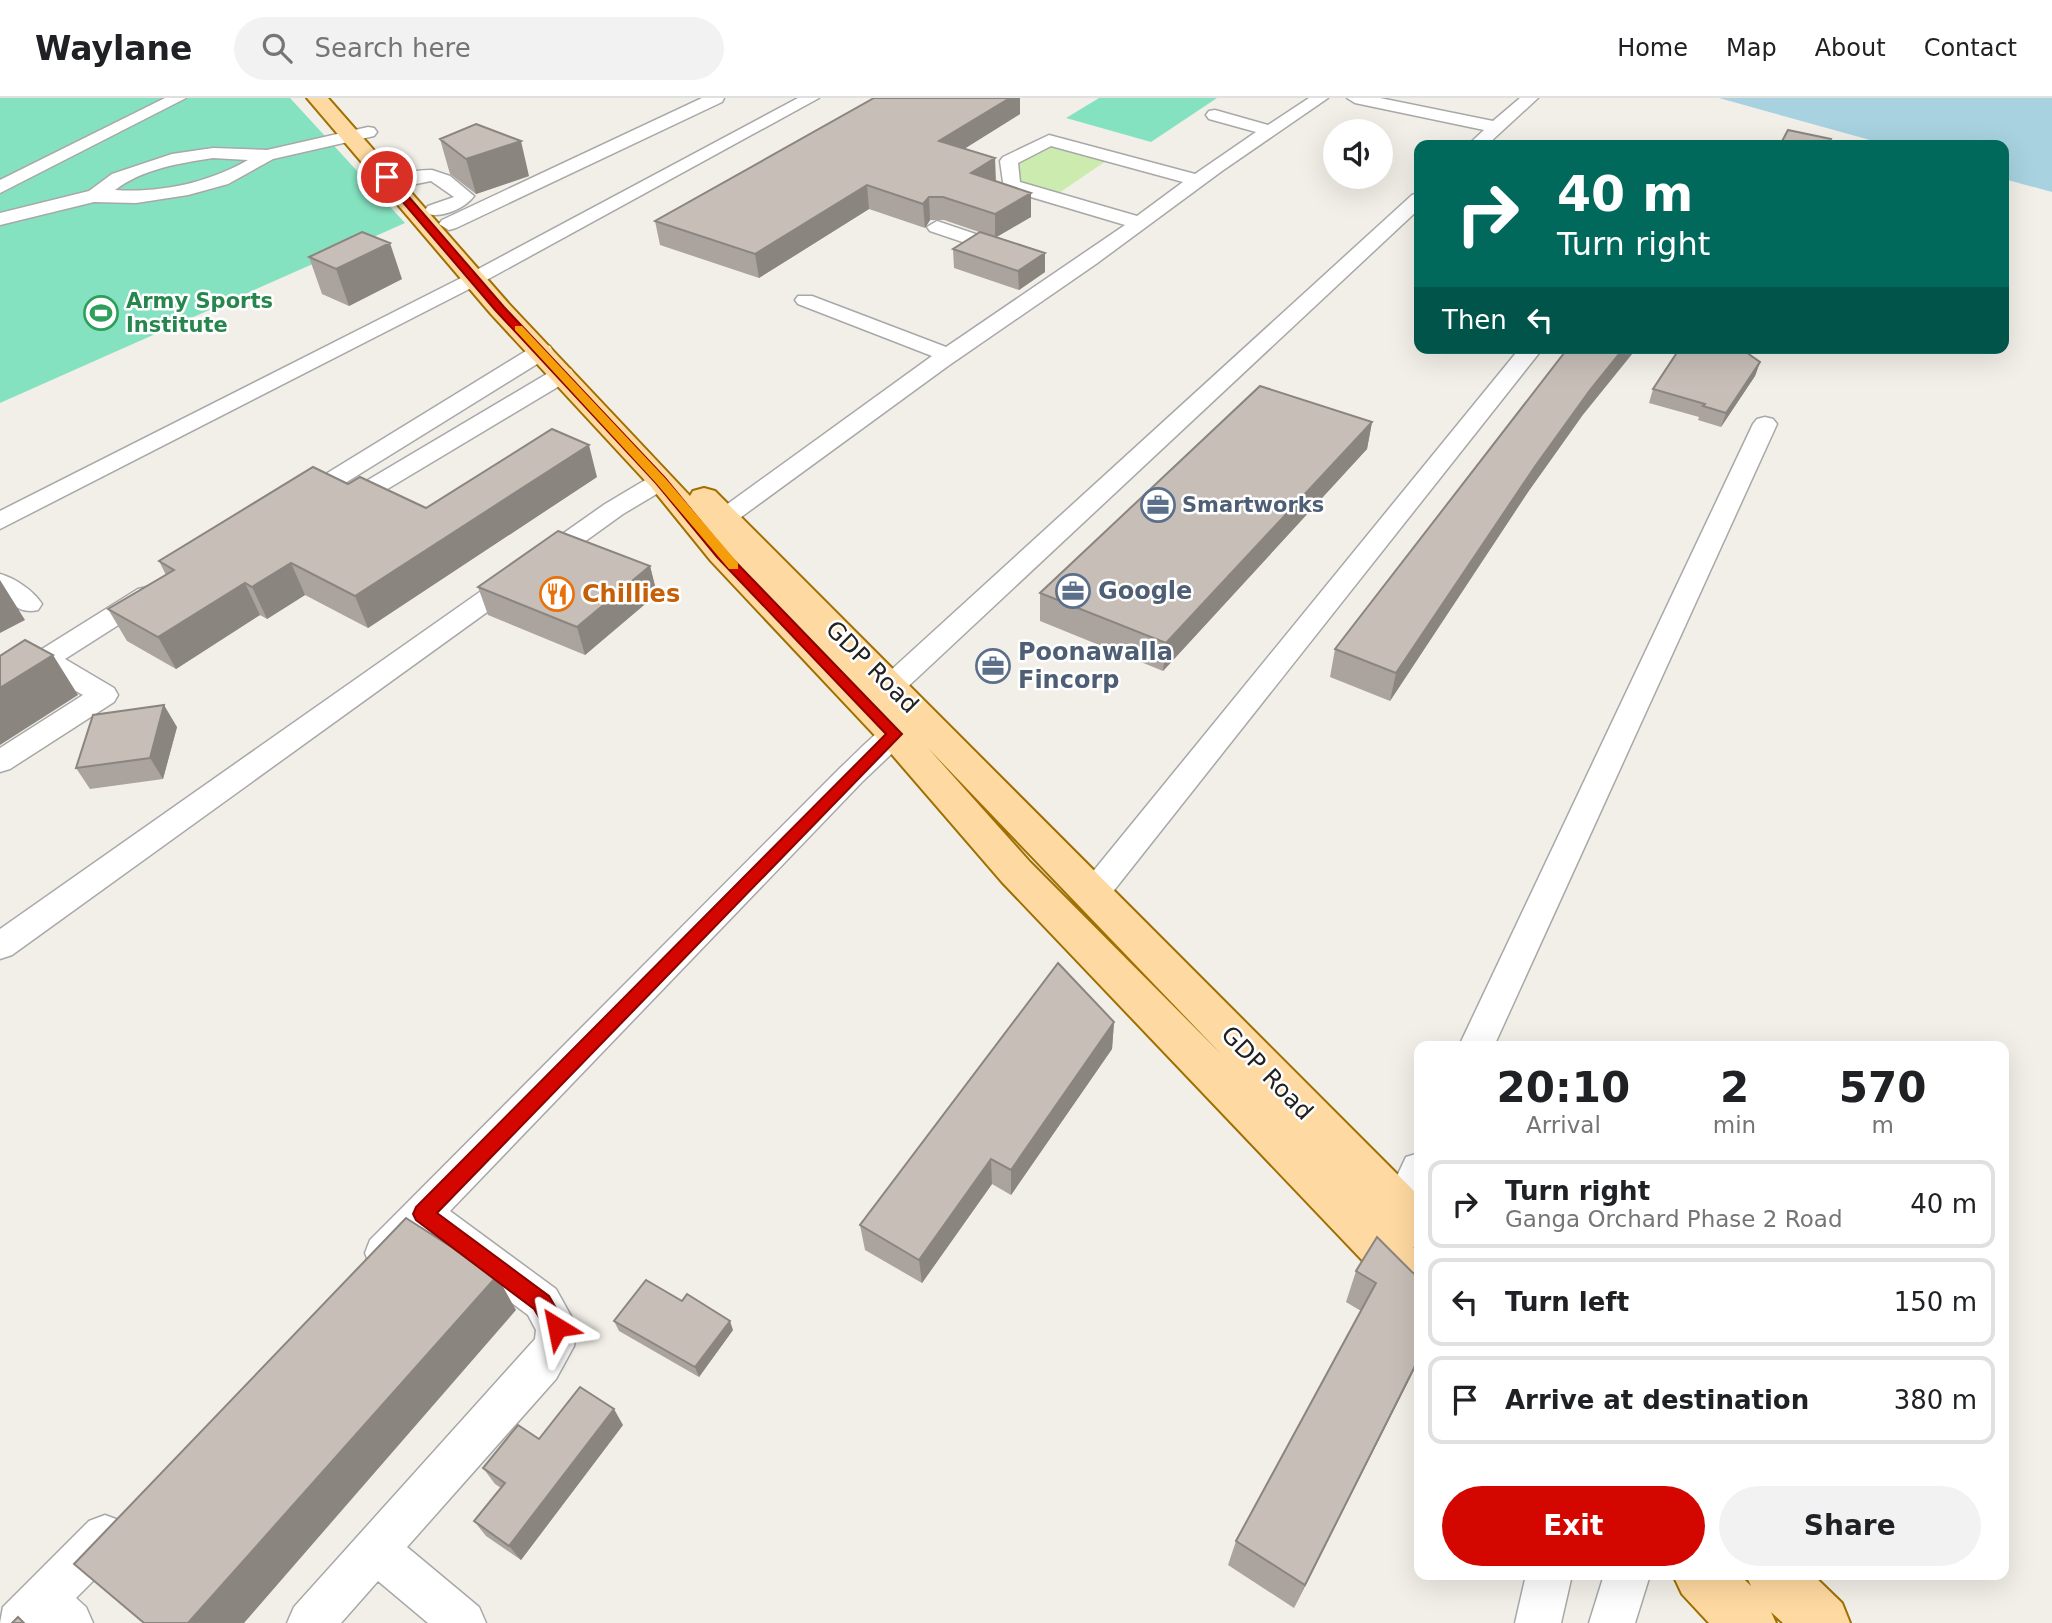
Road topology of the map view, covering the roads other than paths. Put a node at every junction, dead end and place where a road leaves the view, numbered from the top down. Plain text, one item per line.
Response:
1 (178, 98) edge
2 (317, 98) edge
3 (333, 98) edge
4 (716, 98) edge
5 (811, 98) edge
6 (1320, 98) edge
7 (1355, 98) edge
8 (1530, 98) edge
9 (1215, 115) dead end
10 (1496, 127) junction
11 (1270, 131) junction
12 (360, 135) junction
13 (1482, 140) edge
14 (267, 155) junction
15 (451, 164) edge
16 (417, 176) junction
17 (1197, 180) junction
18 (0, 187) edge
19 (96, 195) junction
20 (0, 196) edge
21 (1414, 203) edge
22 (40, 209) junction
23 (442, 217) junction
24 (0, 219) edge
25 (1140, 223) junction
26 (937, 227) dead end
27 (1071, 272) junction
28 (480, 274) junction
29 (805, 300) dead end
30 (542, 351) junction
31 (1527, 354) edge
32 (948, 355) junction
33 (563, 374) junction
34 (1765, 424) dead end
35 (661, 481) junction
36 (355, 498) edge
37 (273, 517) edge
38 (724, 518) junction
39 (0, 521) edge
40 (0, 582) edge
41 (168, 582) edge
42 (29, 604) dead end
43 (14, 656) edge
44 (51, 660) junction
45 (890, 687) junction
46 (0, 696) edge
47 (909, 726) junction
48 (0, 762) edge
49 (1093, 894) junction
50 (0, 946) edge
51 (1478, 1041) edge
52 (1414, 1196) edge
53 (423, 1214) junction
54 (1410, 1219) edge
55 (365, 1273) edge
56 (1414, 1281) edge
57 (131, 1510) edge
58 (376, 1550) junction
59 (1548, 1580) edge
60 (1626, 1580) edge
61 (1706, 1580) edge
62 (1779, 1580) edge
63 (44, 1615) edge
64 (310, 1623) edge
65 (463, 1623) edge
66 (1538, 1623) edge
67 (1612, 1623) edge
68 (1748, 1623) edge
69 (1822, 1623) edge

1 - 18 street
2 - 12 main road
3 - 12 main road, GDP Road
4 - 23 street
5 - 28 street
6 - 11 street
7 - 10 street
8 - 10 street
9 - 11 street
10 - 13 street
11 - 17 street
12 - 14 street
12 - 16 main road, GDP Road
12 - 28 main road
14 - 19 street
14 - 19 street
15 - 16 street
16 - 23 main road, GDP Road
17 - 25 street
17 - 25 street
19 - 22 street
20 - 22 street
21 - 45 street
22 - 24 street
23 - 28 main road, GDP Road
25 - 27 street
26 - 27 street
27 - 32 street
28 - 30 main road
28 - 38 main road, GDP Road
28 - 39 street
29 - 32 street
30 - 33 main road
30 - 37 street
31 - 49 street
32 - 38 street
33 - 35 main road
33 - 36 street
34 - 51 street
35 - 47 main road
35 - 50 street
38 - 45 main road, GDP Road
40 - 42 street
41 - 44 street
43 - 44 street
44 - 46 street
44 - 48 street
45 - 47 main road, GDP Road
47 - 49 main road, GDP Road
47 - 53 street
47 - 56 main road, GDP Road
49 - 54 main road, GDP Road
52 - 54 street
53 - 55 street
53 - 58 street
57 - 63 street
58 - 64 street
58 - 65 street
59 - 66 street
60 - 67 street
61 - 68 main road
62 - 69 main road

